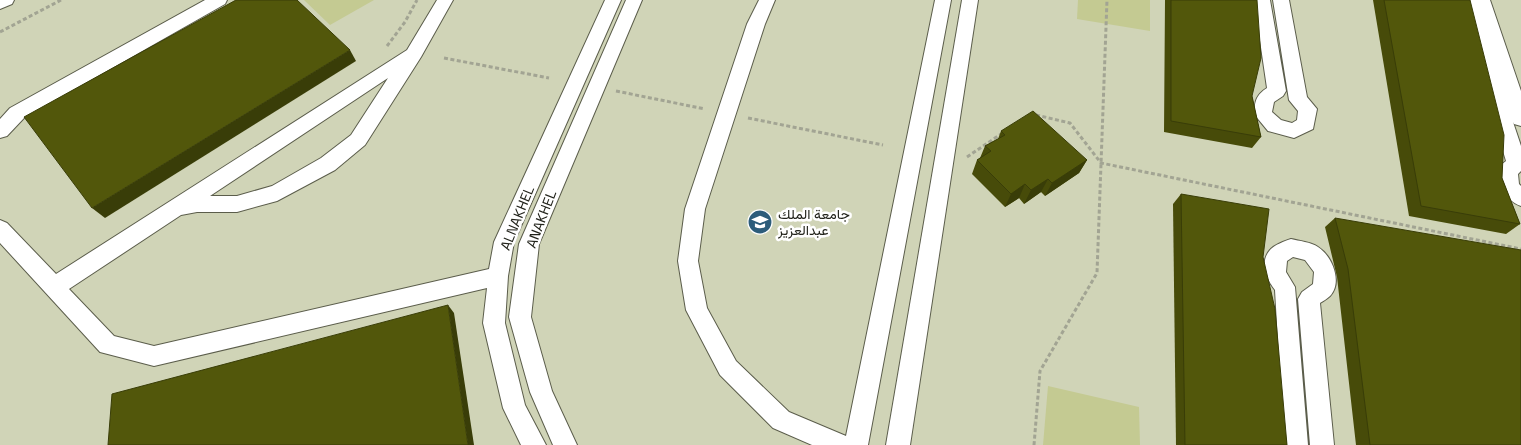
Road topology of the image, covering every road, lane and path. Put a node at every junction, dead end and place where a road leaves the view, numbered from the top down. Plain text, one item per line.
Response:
1 (6, 0) edge
2 (61, 0) edge
3 (219, 0) edge
4 (417, 0) edge
5 (445, 0) edge
6 (613, 0) edge
7 (634, 0) edge
8 (767, 0) edge
9 (943, 0) edge
10 (970, 0) edge
11 (1107, 0) edge
12 (1262, 0) edge
13 (1281, 0) edge
14 (1466, 0) edge
15 (1482, 0) edge
16 (0, 3) edge
17 (0, 32) edge
18 (387, 47) dead end
19 (415, 52) junction
20 (444, 58) dead end
21 (549, 78) dead end
22 (1030, 114) edge
23 (1521, 119) edge
24 (1007, 130) edge
25 (0, 131) edge
26 (962, 160) dead end
27 (1101, 163) junction
28 (1521, 198) edge
29 (177, 207) junction
30 (0, 229) edge
31 (1521, 249) edge
32 (498, 276) junction
33 (54, 287) junction
34 (534, 445) edge
35 (565, 445) edge
36 (839, 445) edge
37 (856, 445) edge
38 (898, 445) edge
39 (1034, 445) edge
40 (1296, 445) edge
41 (1322, 445) edge

1 - 16 street
2 - 17 path
3 - 25 street
4 - 18 path
5 - 19 street
6 - 32 street, ALNAKHEL
7 - 35 street, ANAKHEL
8 - 36 street
9 - 37 street
10 - 38 street
11 - 27 path
12 - 13 street
14 - 28 street
15 - 23 street
19 - 29 street
19 - 29 street
20 - 21 path
22 - 27 path
24 - 26 path
27 - 31 path
27 - 39 path
29 - 33 street
30 - 33 street
32 - 33 street
32 - 34 street, ALNAKHEL
40 - 41 street

